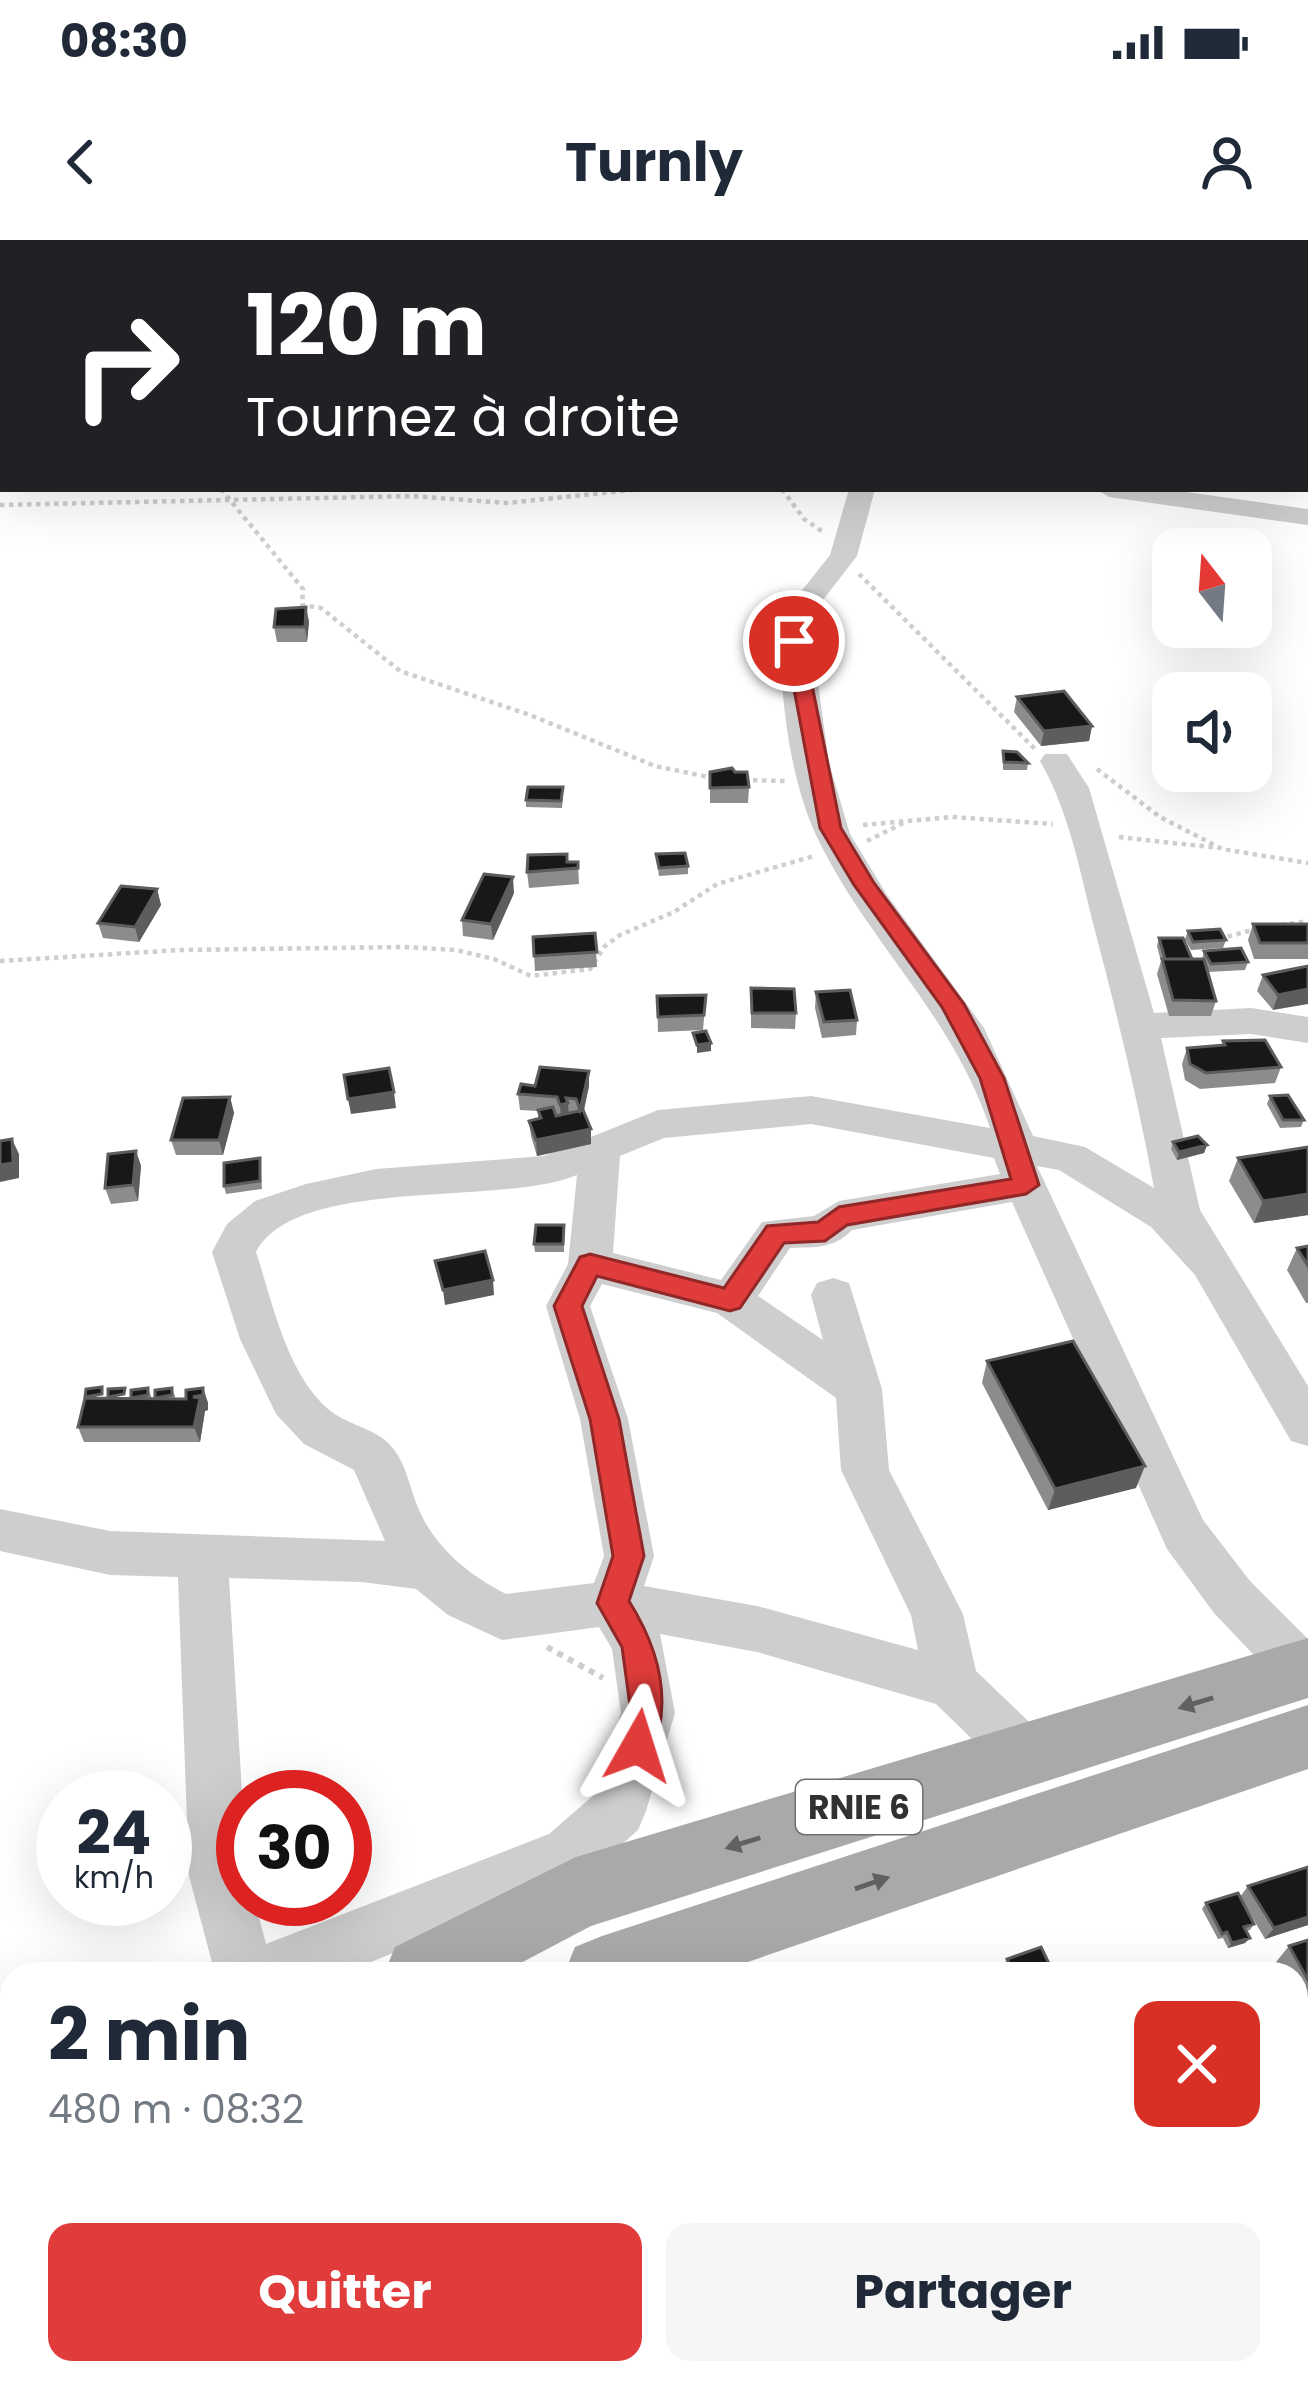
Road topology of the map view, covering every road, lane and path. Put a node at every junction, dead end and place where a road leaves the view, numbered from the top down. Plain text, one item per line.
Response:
1 (223, 492) edge
2 (613, 492) edge
3 (784, 492) edge
4 (861, 492) edge
5 (1130, 492) edge
6 (229, 500) junction
7 (0, 506) edge
8 (1308, 517) edge
9 (843, 556) junction
10 (1055, 761) junction
11 (819, 784) junction
12 (836, 839) junction
13 (1308, 863) edge
14 (1308, 921) edge
15 (1219, 939) edge
16 (0, 961) edge
17 (1138, 1026) junction
18 (1308, 1030) edge
19 (992, 1078) junction
20 (600, 1151) junction
21 (1070, 1156) junction
22 (1022, 1165) junction
23 (1210, 1263) junction
24 (590, 1264) junction
25 (833, 1295) dead end
26 (730, 1300) junction
27 (859, 1389) junction
28 (1308, 1427) edge
29 (0, 1530) edge
30 (203, 1559) junction
31 (428, 1569) junction
32 (612, 1603) junction
33 (514, 1616) junction
34 (605, 1679) dead end
35 (952, 1684) junction
36 (1306, 1692) edge
37 (1026, 1755) junction
38 (242, 1962) edge
39 (296, 1962) edge
40 (445, 1962) edge
41 (632, 1962) edge

1 - 6 path
2 - 6 path
3 - 9 path
4 - 9 street
5 - 8 street
6 - 7 path
6 - 11 path
9 - 10 path
9 - 11 street
10 - 13 path
10 - 17 street
11 - 12 street
12 - 12 path
12 - 16 path
12 - 19 street
14 - 15 path
17 - 18 street
17 - 23 street
19 - 21 street
19 - 22 street
20 - 22 street
20 - 24 street
20 - 31 street
21 - 22 street
21 - 23 street
22 - 26 street
22 - 36 street
23 - 28 street
24 - 26 street
24 - 32 street
25 - 27 street
26 - 27 street
27 - 35 street
29 - 30 street
30 - 31 street
30 - 38 street
31 - 33 street
32 - 33 street
32 - 35 street
32 - 39 street
33 - 34 path
35 - 37 street
36 -> 37 main road, RNIE 6
41 -> 36 main road, RNIE 6
37 -> 40 main road, RNIE 6

